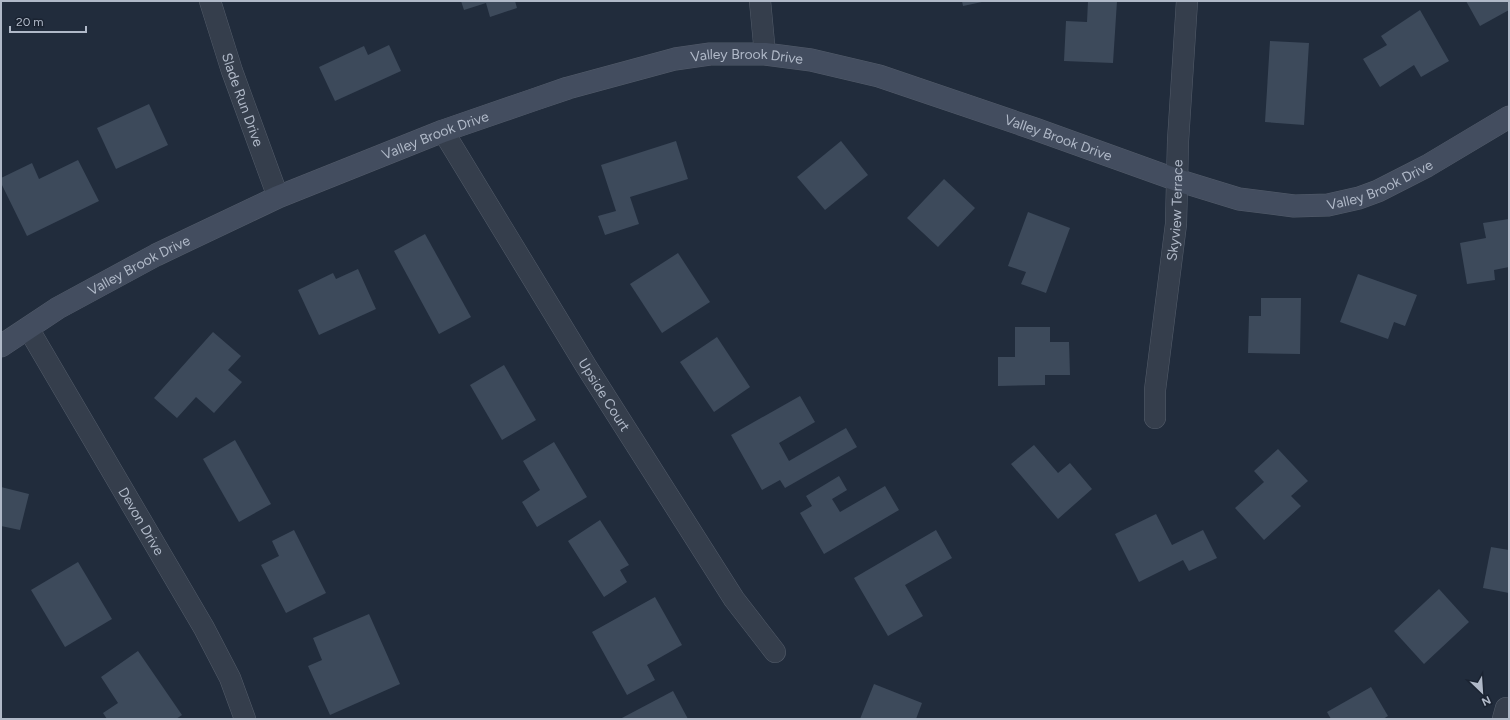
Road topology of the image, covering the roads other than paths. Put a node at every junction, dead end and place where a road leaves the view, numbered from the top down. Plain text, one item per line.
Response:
1 (210, 1) edge
2 (760, 1) edge
3 (1187, 1) edge
4 (765, 54) junction
5 (1509, 117) edge
6 (443, 131) junction
7 (1177, 180) junction
8 (278, 197) junction
9 (28, 328) junction
10 (1, 346) edge
11 (1155, 418) dead end
12 (775, 652) dead end
13 (245, 719) edge

1 - 8 street, Slade Run Drive
2 - 4 street
3 - 7 street, Skyview Terrace
4 - 6 street, Valley Brook Drive
4 - 7 street, Valley Brook Drive
5 - 7 street, Valley Brook Drive
6 - 8 street, Valley Brook Drive
6 - 12 street, Upside Court
7 - 11 street, Skyview Terrace
8 - 9 street, Valley Brook Drive
9 - 10 street, Valley Brook Drive
9 - 13 street, Devon Drive

